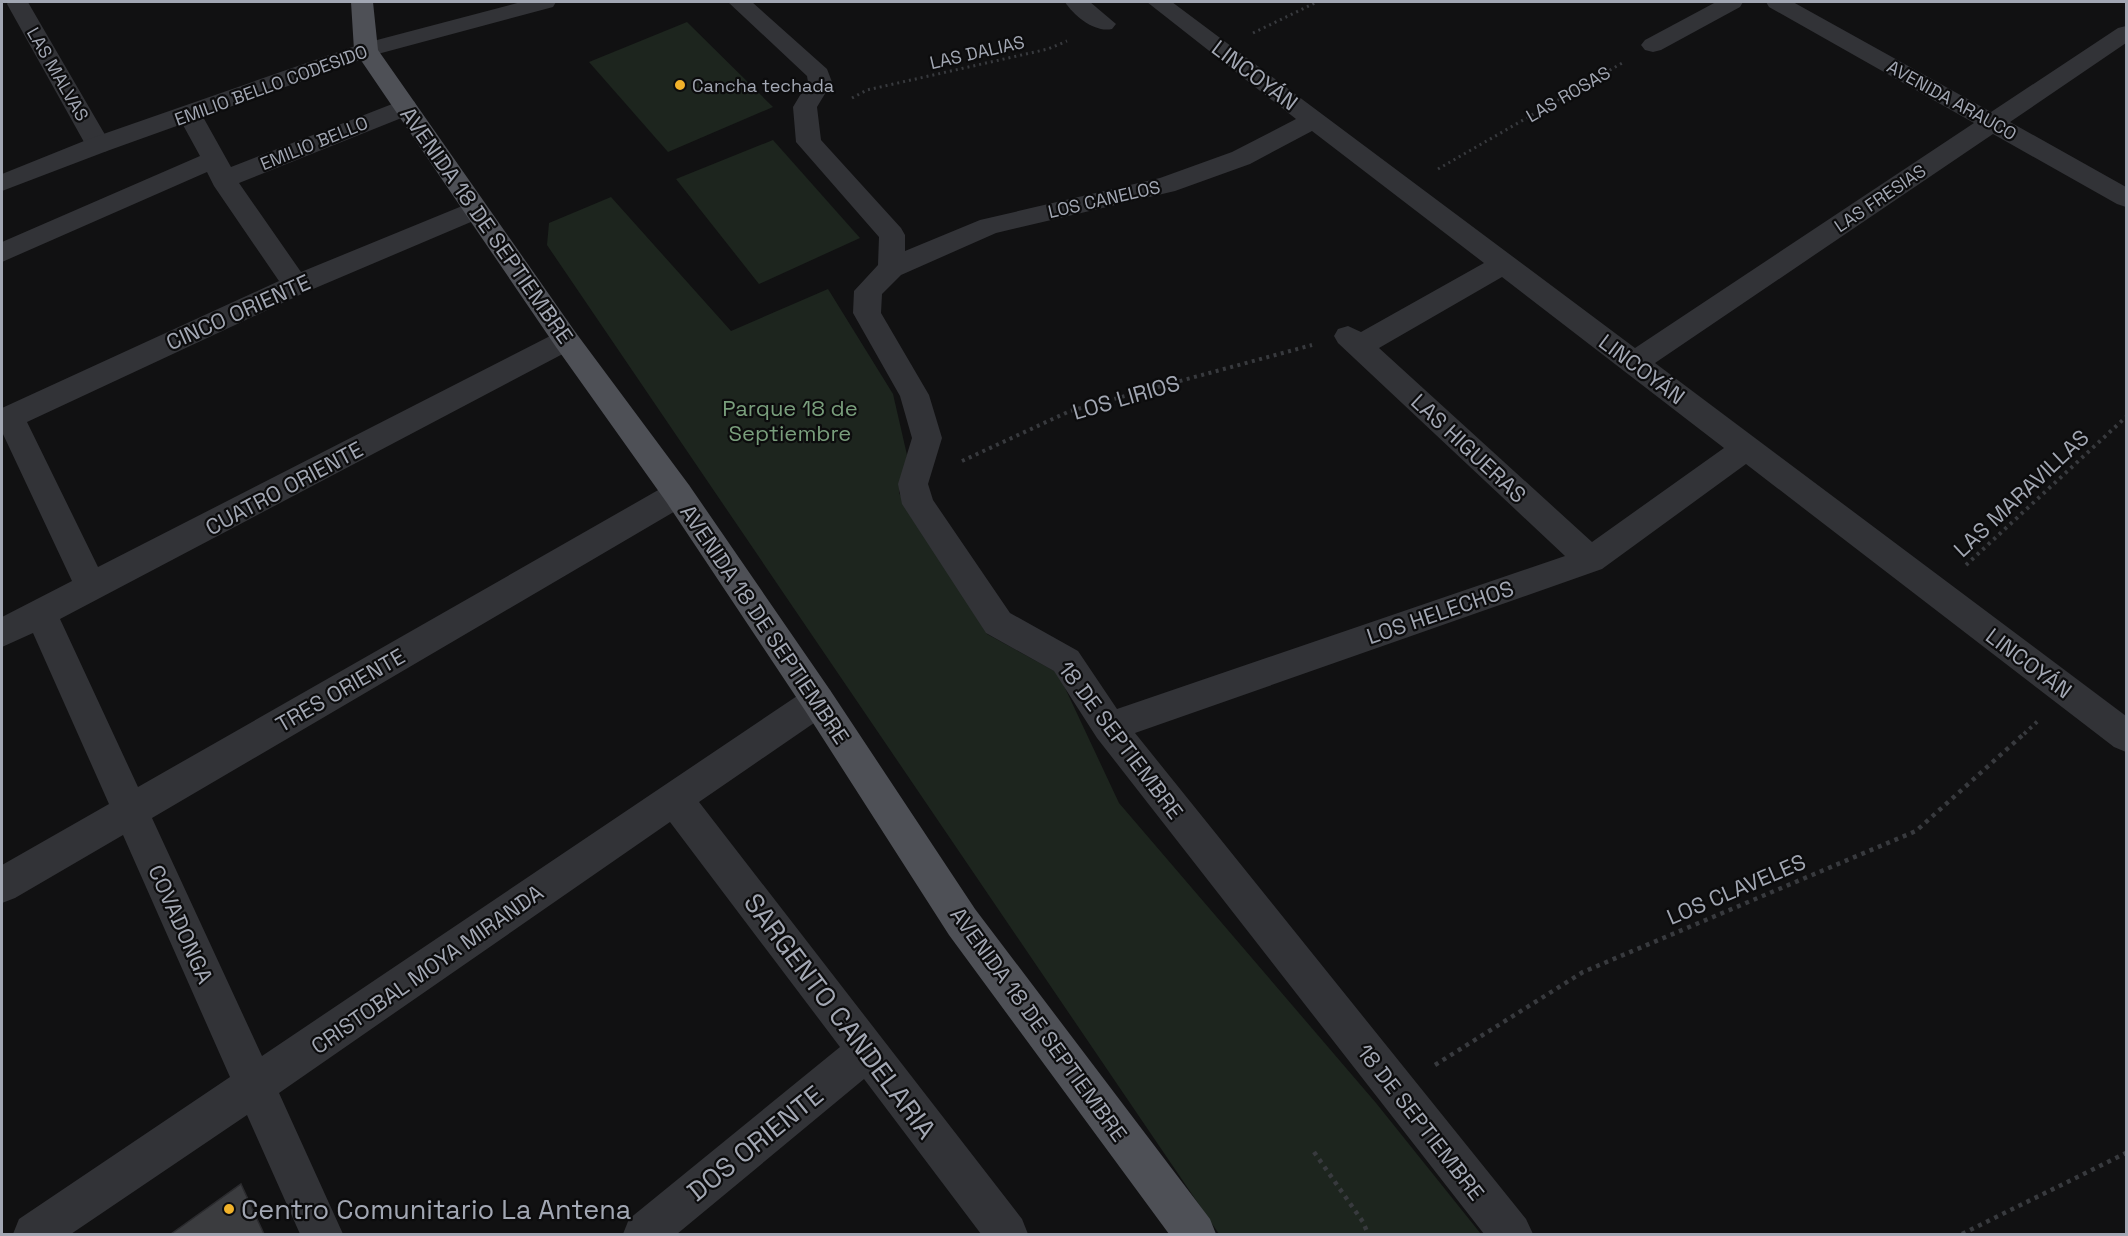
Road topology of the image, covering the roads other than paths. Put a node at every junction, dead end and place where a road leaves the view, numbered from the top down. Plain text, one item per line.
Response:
1 (362, 2) edge
2 (545, 2) edge
3 (739, 2) edge
4 (1076, 2) edge
5 (1158, 2) edge
6 (1732, 2) edge
7 (1778, 2) edge
8 (18, 4) dead end
9 (1104, 24) road end
10 (2127, 33) edge
11 (1653, 45) road end
12 (366, 50) junction
13 (405, 107) junction
14 (189, 114) junction
15 (1313, 120) junction
16 (1992, 123) junction
17 (98, 145) junction
18 (219, 169) junction
19 (2, 183) edge
20 (2127, 198) edge
21 (476, 210) junction
22 (2, 253) edge
23 (1504, 264) junction
24 (891, 267) junction
25 (296, 285) junction
26 (566, 340) junction
27 (1634, 363) junction
28 (6, 419) edge
29 (1746, 448) junction
30 (678, 494) junction
31 (1591, 560) junction
32 (92, 588) junction
33 (41, 614) junction
34 (2, 633) edge
35 (818, 701) junction
36 (1109, 727) junction
37 (2127, 736) edge
38 (674, 798) junction
39 (130, 811) junction
40 (2, 885) edge
41 (867, 1051) junction
42 (255, 1088) junction
43 (34, 1234) edge
44 (322, 1234) edge
45 (644, 1234) edge
46 (1006, 1234) edge
47 (1195, 1234) edge
48 (1511, 1234) edge

1 - 12 main road, AVENIDA 18 DE SEPTIEMBRE
2 - 12 street, EMILIO BELLO CODESIDO
3 - 24 street
4 - 9 street
5 - 15 street, LINCOYÁN
6 - 11 street
7 - 16 street, AVENIDA ARAUCO
8 - 17 street, LAS MALVAS
10 - 16 street, LAS FRESIAS
12 - 13 main road, AVENIDA 18 DE SEPTIEMBRE
12 - 14 street, EMILIO BELLO CODESIDO
13 - 18 street, EMILIO BELLO
13 - 21 main road, AVENIDA 18 DE SEPTIEMBRE
14 - 17 street, EMILIO BELLO CODESIDO
14 - 18 street
15 - 23 street, LINCOYÁN
15 - 24 street, LOS CANELOS
16 - 20 street, AVENIDA ARAUCO
16 - 27 street, LAS FRESIAS
17 - 19 street, EMILIO BELLO CODESIDO
18 - 22 street
18 - 25 street
21 - 25 street, CINCO ORIENTE
21 - 26 main road, AVENIDA 18 DE SEPTIEMBRE
23 - 27 street, LINCOYÁN
23 - 31 street, LAS HIGUERAS
24 - 36 street, 18 DE SEPTIEMBRE
25 - 28 street, CINCO ORIENTE
26 - 30 main road, AVENIDA 18 DE SEPTIEMBRE
26 - 32 street, CUATRO ORIENTE
27 - 29 street, LINCOYÁN
28 - 32 street
29 - 31 street, LOS HELECHOS
29 - 37 street, LINCOYÁN
30 - 35 main road, AVENIDA 18 DE SEPTIEMBRE
30 - 39 street, TRES ORIENTE
31 - 36 street, LOS HELECHOS
32 - 33 street, CUATRO ORIENTE
33 - 34 street, CUATRO ORIENTE
33 - 39 street, COVADONGA
35 - 38 street, CRISTOBAL MOYA MIRANDA
35 - 47 main road, AVENIDA 18 DE SEPTIEMBRE
36 - 48 street, 18 DE SEPTIEMBRE
38 - 41 street, SARGENTO CANDELARIA
38 - 42 street, CRISTOBAL MOYA MIRANDA
39 - 40 street, TRES ORIENTE
39 - 42 street, COVADONGA
41 - 45 street, DOS ORIENTE
41 - 46 street, SARGENTO CANDELARIA
42 - 43 street, CRISTOBAL MOYA MIRANDA
42 - 44 street, COVADONGA

